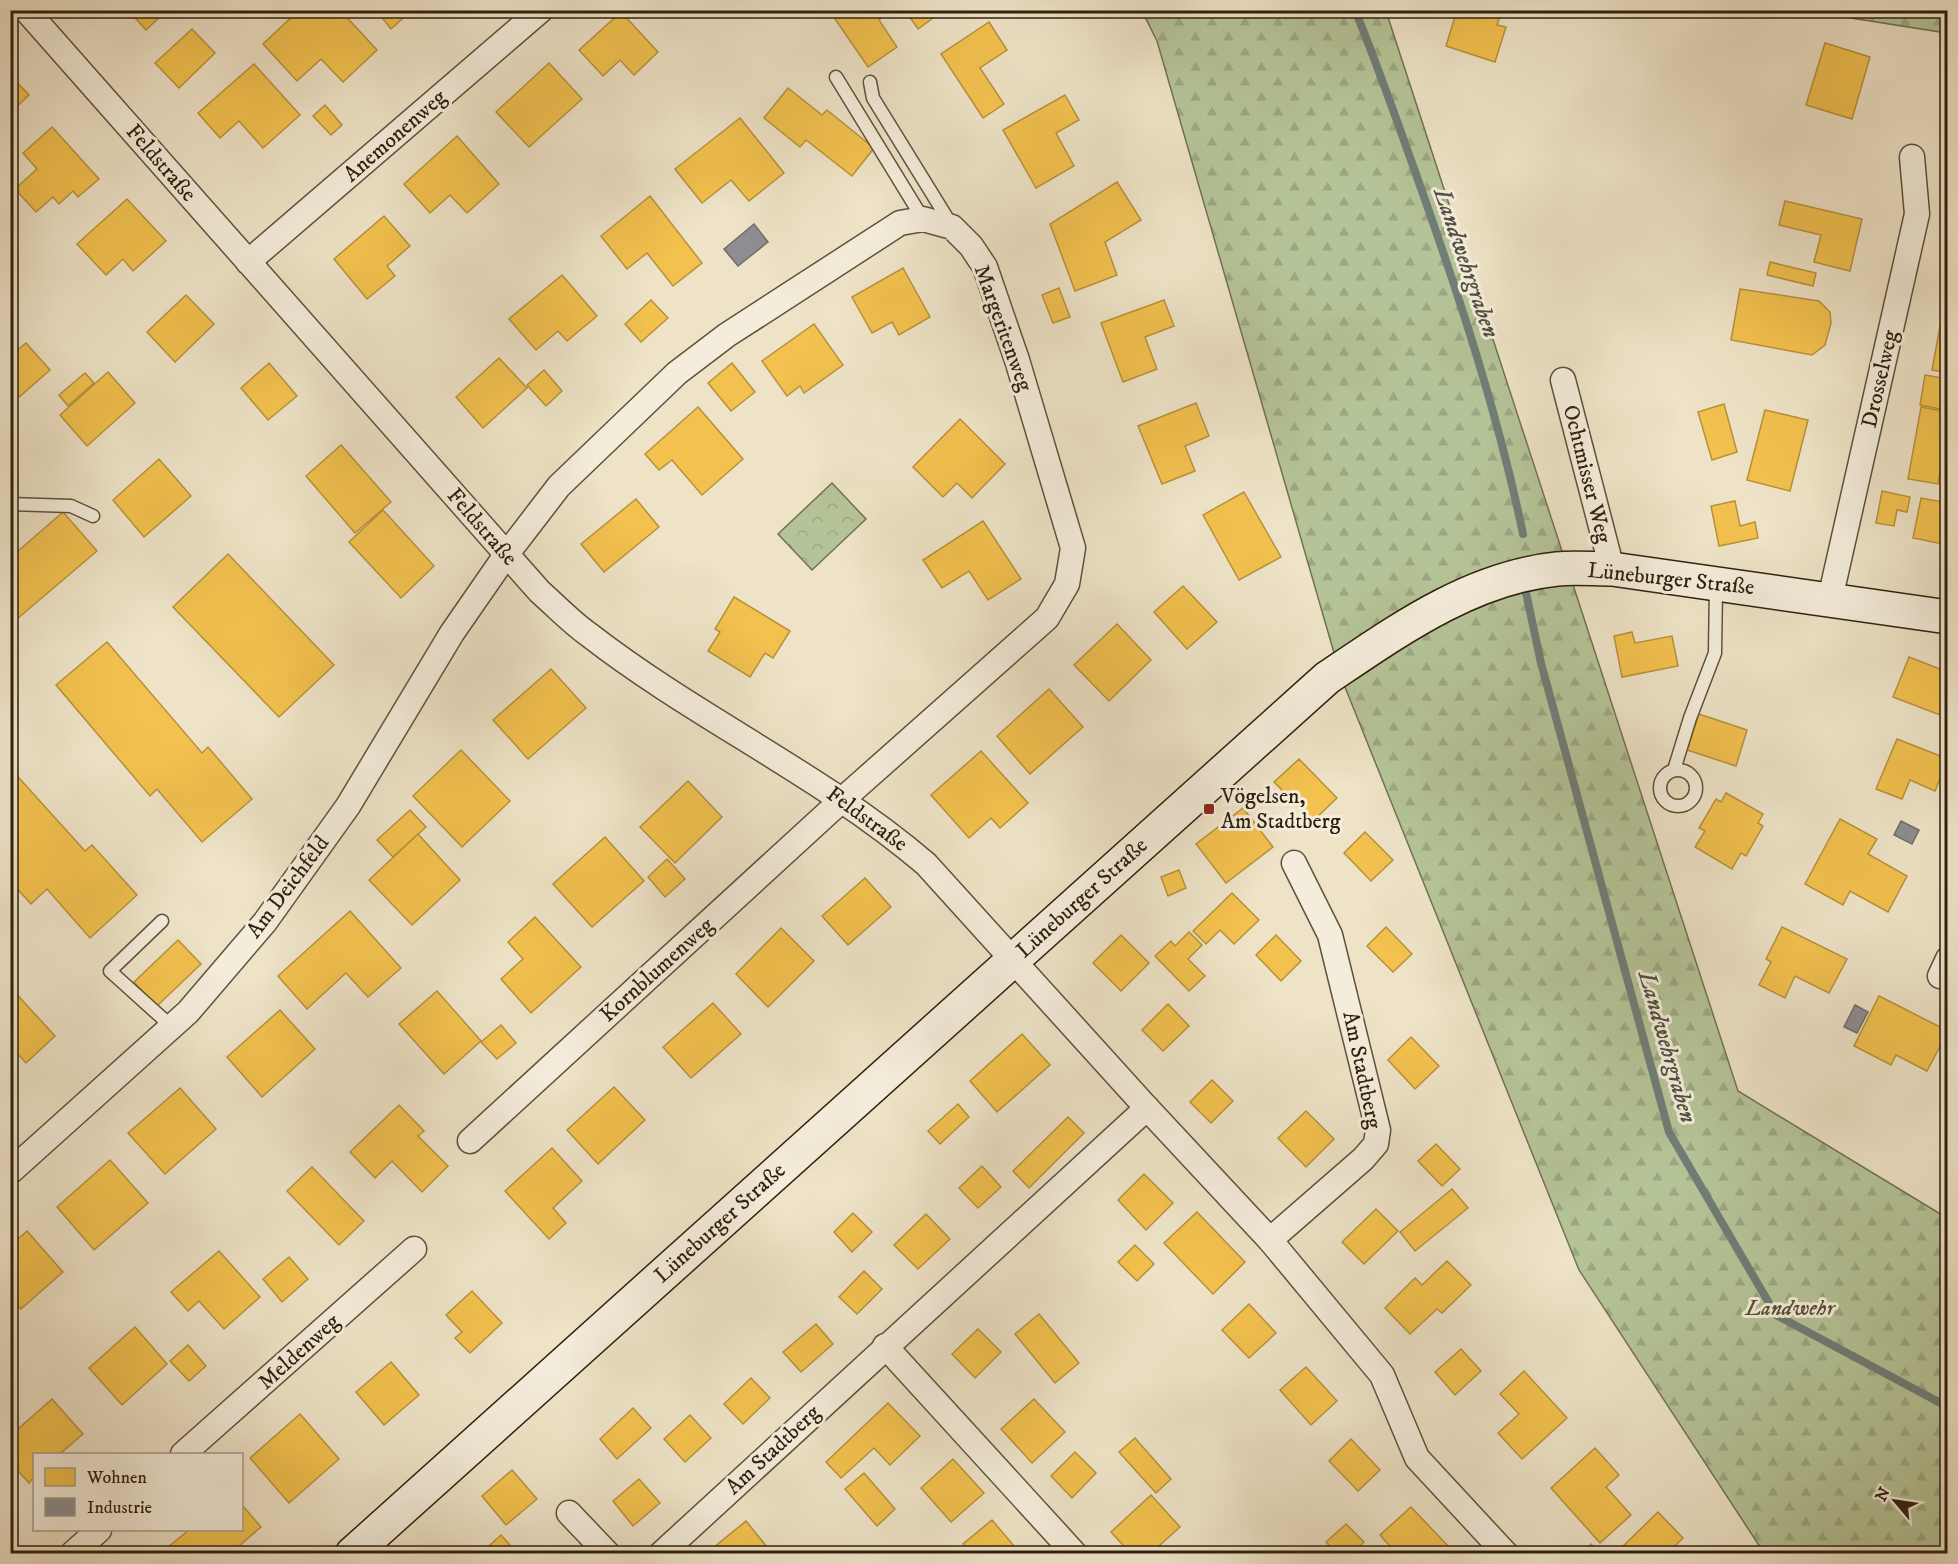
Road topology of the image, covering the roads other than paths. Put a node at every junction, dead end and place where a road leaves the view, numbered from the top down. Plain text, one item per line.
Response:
1 (541, 10) edge
2 (35, 14) edge
3 (836, 76) dead end
4 (870, 82) dead end
5 (1912, 157) dead end
6 (924, 219) junction
7 (952, 227) junction
8 (248, 262) junction
9 (1563, 380) dead end
10 (10, 504) edge
11 (93, 516) dead end
12 (506, 555) junction
13 (1612, 569) junction
14 (1716, 583) junction
15 (1830, 599) junction
16 (1947, 616) edge
17 (1674, 770) dead end
18 (843, 799) junction
19 (1294, 863) dead end
20 (162, 921) dead end
21 (1014, 960) junction
22 (171, 1026) junction
23 (1147, 1108) junction
24 (470, 1141) dead end
25 (10, 1172) edge
26 (1270, 1240) junction
27 (414, 1249) dead end
28 (885, 1346) junction
29 (185, 1453) edge
30 (569, 1513) dead end
31 (98, 1531) edge
32 (72, 1554) edge
33 (352, 1554) edge
34 (608, 1554) edge
35 (661, 1554) edge
36 (1075, 1554) edge
37 (1506, 1554) edge

1 - 8 street, Anemonenweg
2 - 8 street, Feldstraße
3 - 6 lane
4 - 7 lane
5 - 15 street, Drosselweg
6 - 7 street
6 - 12 street
7 - 18 street, Margeritenweg
8 - 12 street, Feldstraße
9 - 13 street, Ochtmisser Weg
10 - 11 lane
12 - 18 street, Feldstraße
12 - 22 street, Am Deichfeld
13 - 14 street, Lüneburger Straße
13 - 21 street, Lüneburger Straße
14 - 15 street, Lüneburger Straße
14 - 17 lane
15 - 16 street, Lüneburger Straße
18 - 21 street, Feldstraße
18 - 24 street, Kornblumenweg
19 - 26 street, Am Stadtberg
20 - 22 lane
21 - 23 street
21 - 33 street, Lüneburger Straße
22 - 25 street, Am Deichfeld
23 - 26 street
23 - 28 street, Am Stadtberg
26 - 37 street
27 - 29 street, Meldenweg
28 - 35 street, Am Stadtberg
28 - 36 street
30 - 34 street
31 - 32 street

